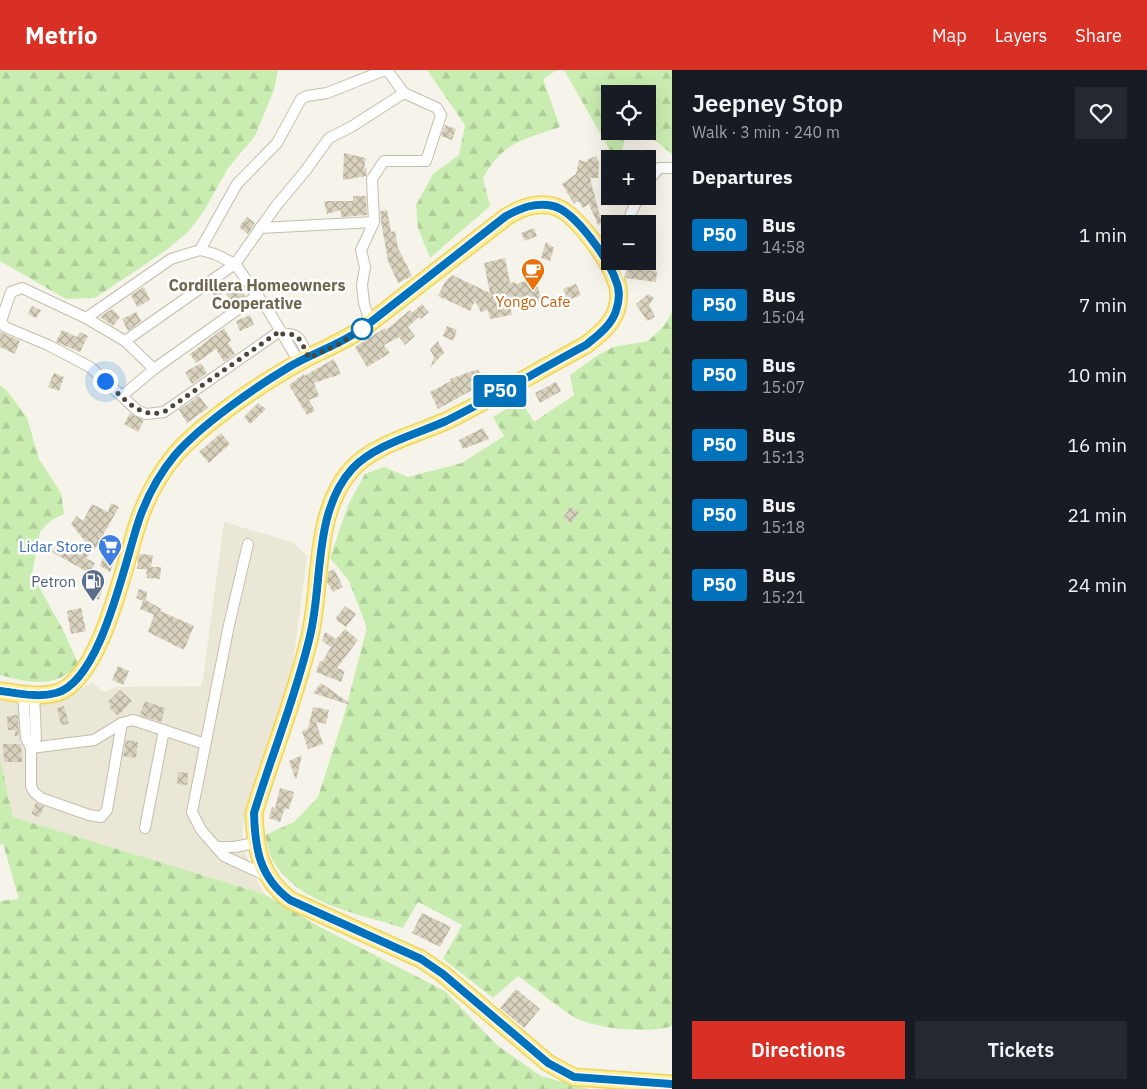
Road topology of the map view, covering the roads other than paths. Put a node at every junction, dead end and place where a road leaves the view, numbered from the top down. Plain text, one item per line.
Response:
1 (386, 70) edge
2 (404, 93) junction
3 (672, 168) edge
4 (656, 172) edge
5 (374, 222) junction
6 (260, 228) junction
7 (200, 250) junction
8 (235, 264) junction
9 (622, 270) edge
10 (617, 282) junction
11 (258, 295) junction
12 (86, 318) junction
13 (370, 323) junction
14 (281, 332) junction
15 (125, 340) junction
16 (304, 360) junction
17 (154, 369) junction
18 (122, 396) junction
19 (248, 544) dead end
20 (0, 691) edge
21 (29, 694) junction
22 (122, 723) junction
23 (164, 730) junction
24 (205, 744) junction
25 (31, 747) junction
26 (144, 828) dead end
27 (255, 843) junction
28 (216, 847) junction
29 (267, 876) junction
30 (672, 1084) edge

1 - 2 street
1 - 7 street
2 - 5 street
2 - 6 street
3 - 4 street
5 - 6 street
5 - 13 street
6 - 8 street
7 - 8 street
7 - 12 street
8 - 11 street
8 - 15 street
9 - 10 street
10 - 13 main road
10 - 27 main road
11 - 14 street
11 - 17 street
12 - 15 street
12 - 18 street
13 - 16 main road
14 - 16 street
14 - 18 street
15 - 17 street
16 - 21 main road
17 - 18 street
19 - 24 street
20 - 21 main road
21 - 25 street
22 - 23 street
22 - 25 street
22 - 25 street
23 - 24 street
23 - 26 street
24 - 28 street
27 - 28 street
27 - 29 main road
28 - 29 street
29 - 30 main road

